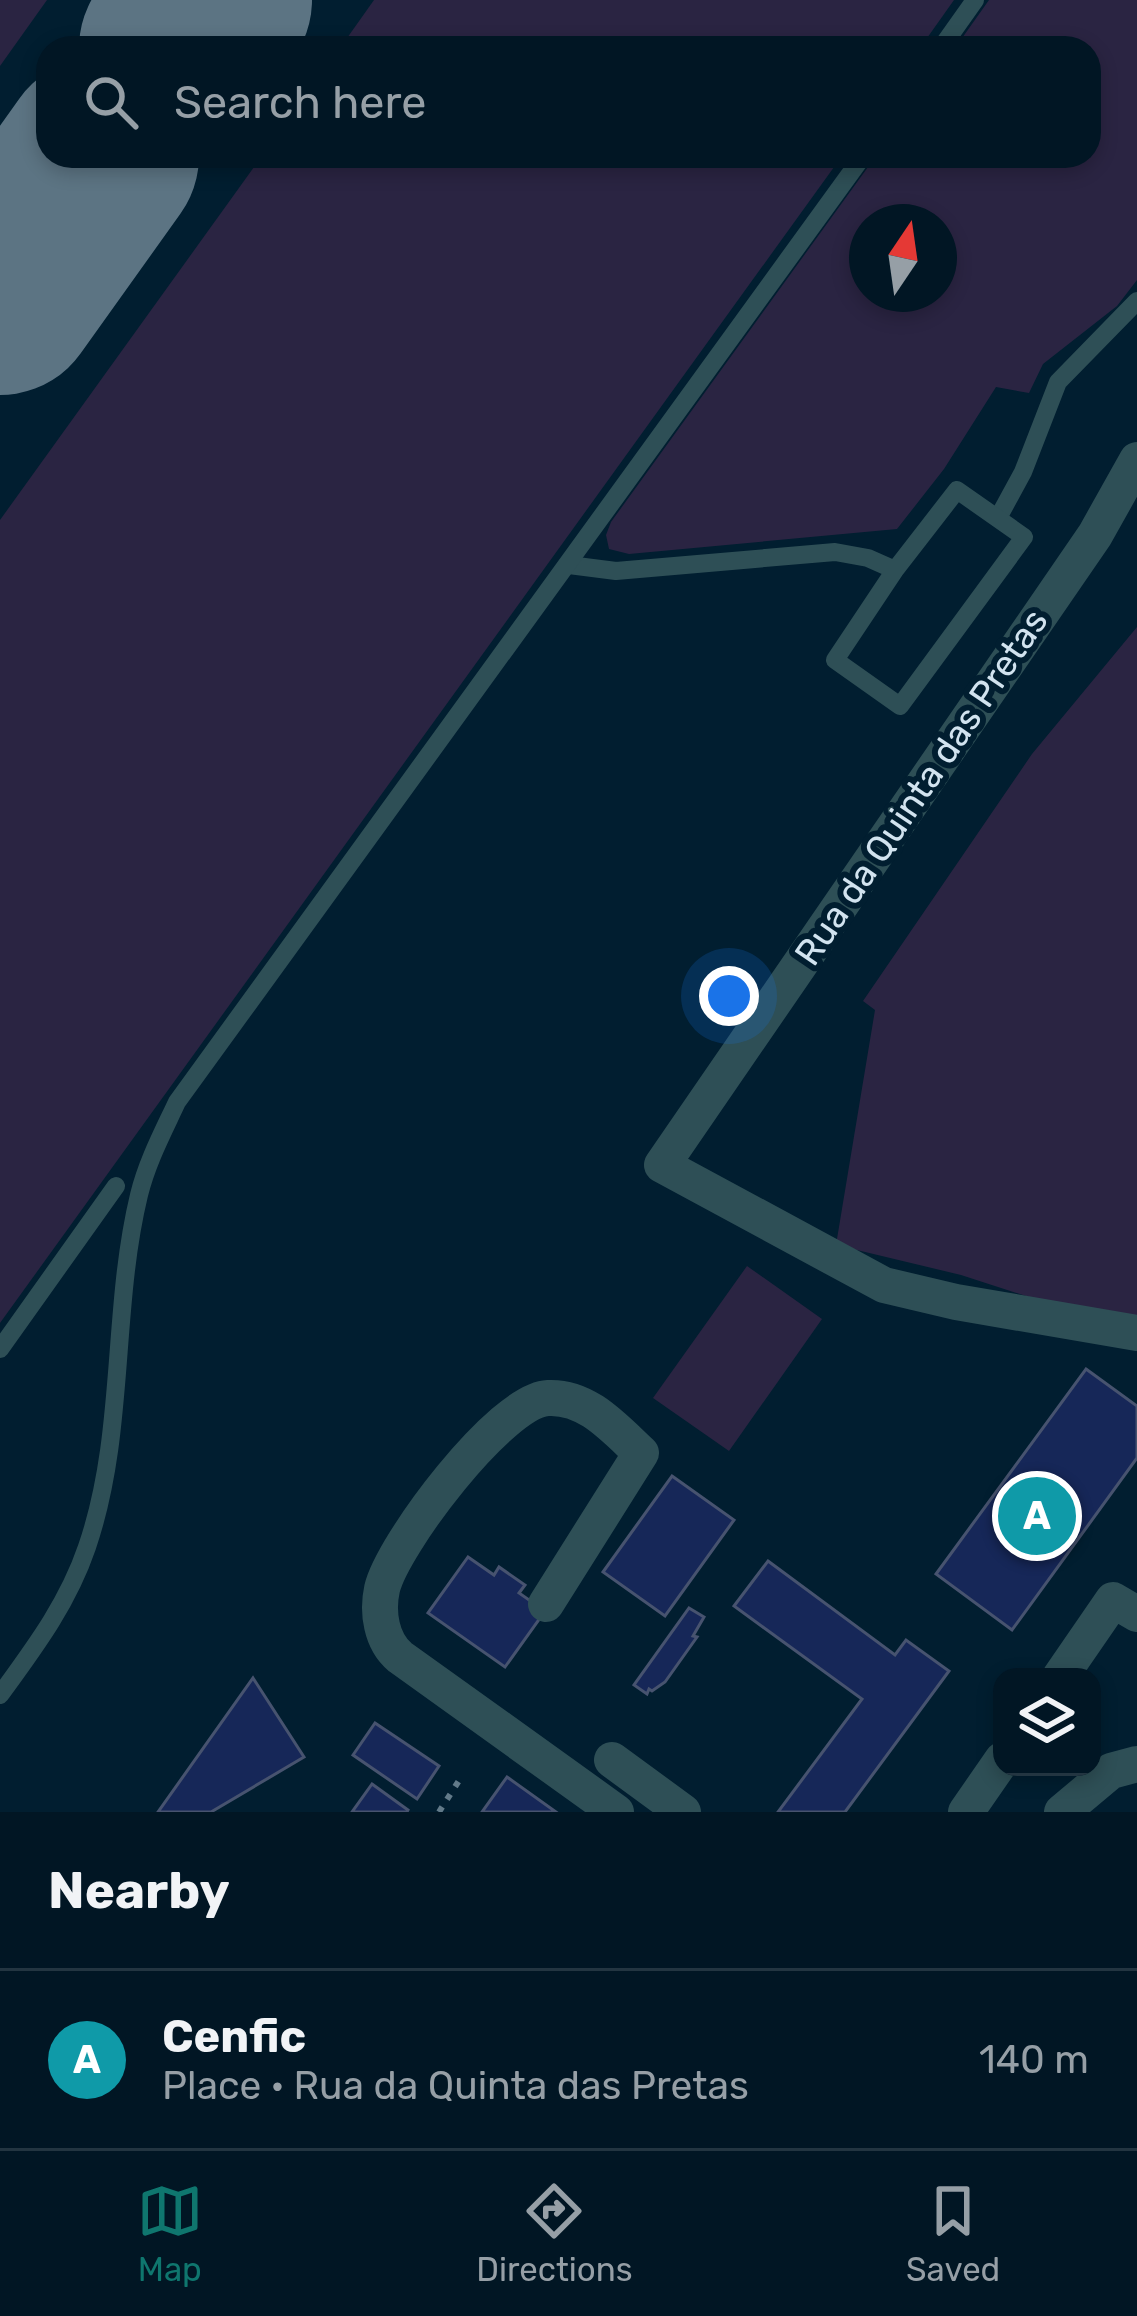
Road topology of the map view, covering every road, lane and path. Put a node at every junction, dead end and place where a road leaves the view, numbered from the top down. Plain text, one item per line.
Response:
1 (975, 0) edge
2 (949, 36) edge
3 (854, 168) edge
4 (1137, 301) edge
5 (1137, 460) edge
6 (998, 518) junction
7 (569, 565) junction
8 (895, 570) junction
9 (116, 1186) dead end
10 (1137, 1333) edge
11 (0, 1349) edge
12 (546, 1604) dead end
13 (1137, 1614) edge
14 (1066, 1668) edge
15 (0, 1695) edge
16 (612, 1760) dead end
17 (1137, 1764) edge
18 (993, 1773) edge
19 (460, 1779) dead end
20 (439, 1812) edge
21 (616, 1812) edge
22 (683, 1812) edge
23 (966, 1812) edge
24 (1062, 1812) edge

1 - 2 lane
3 - 7 lane
4 - 6 lane
5 - 10 street, Rua da Quinta das Pretas
6 - 8 lane
6 - 8 lane
7 - 8 lane
7 - 15 lane
9 - 11 lane
12 - 21 street
13 - 14 street
16 - 22 street
17 - 24 street
18 - 23 street
19 - 20 path

